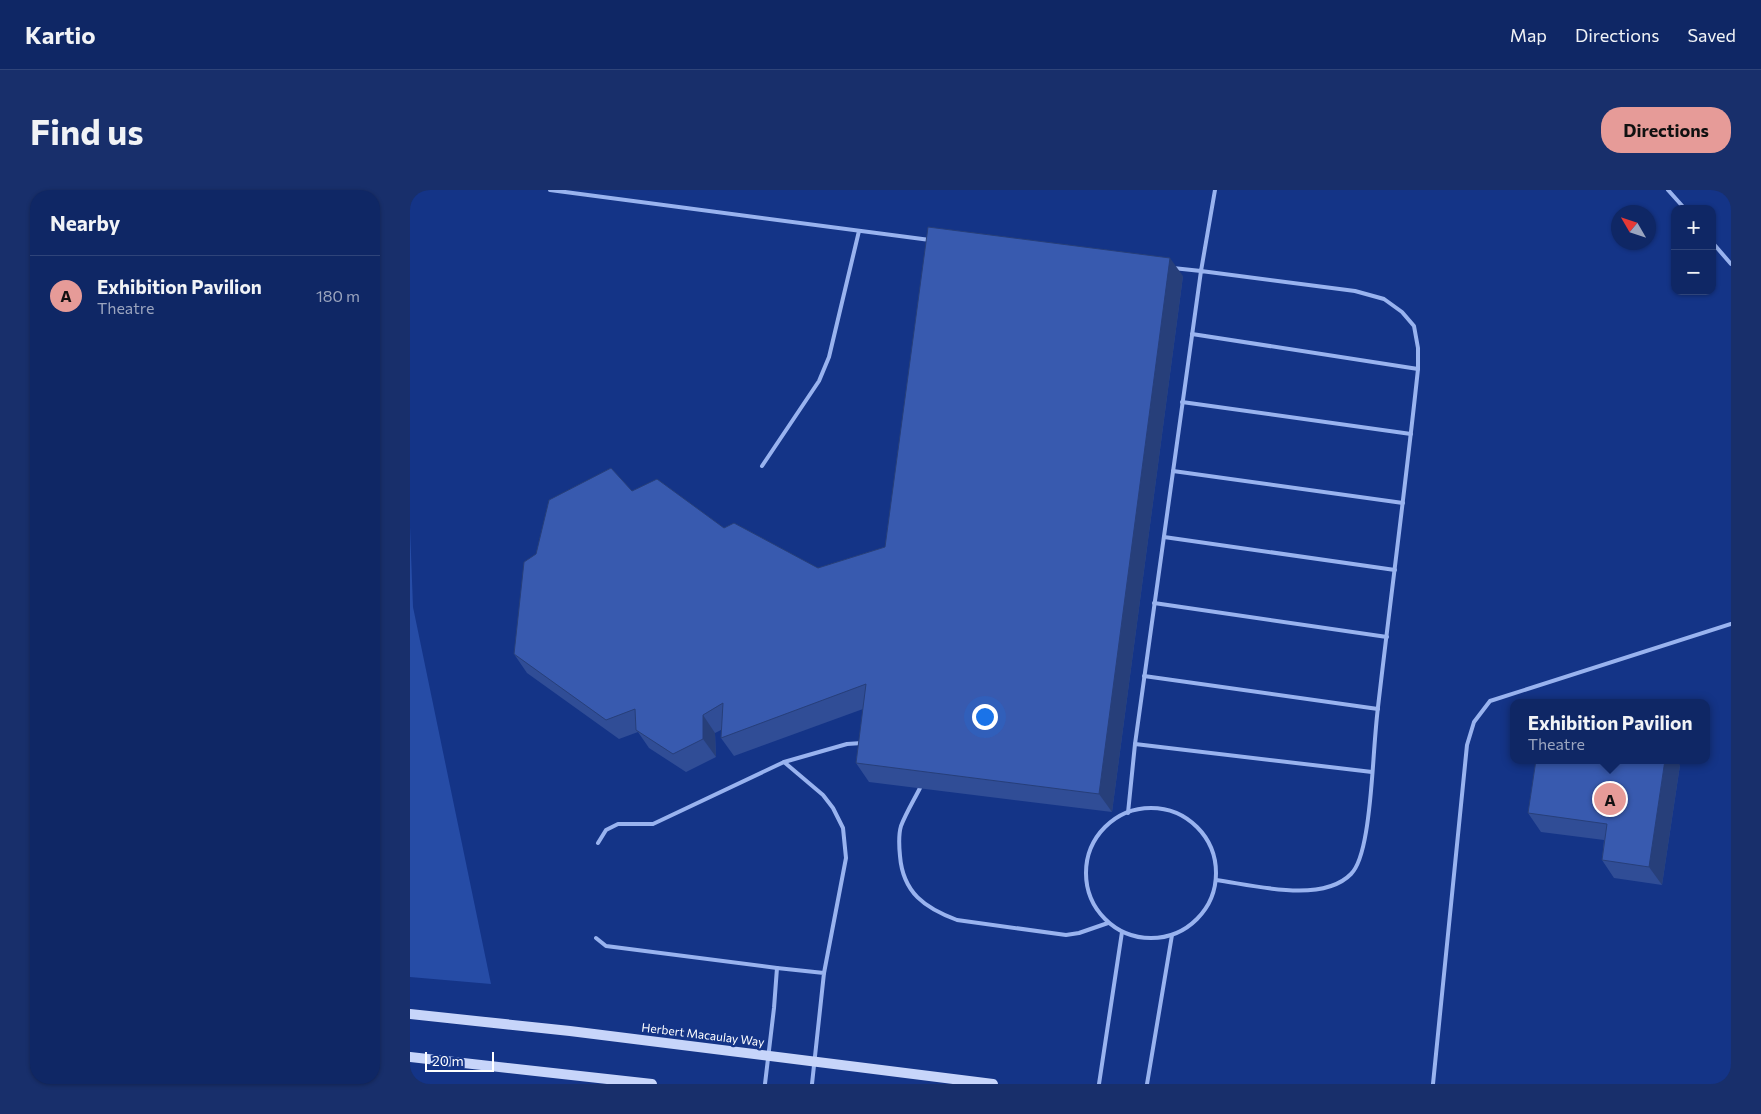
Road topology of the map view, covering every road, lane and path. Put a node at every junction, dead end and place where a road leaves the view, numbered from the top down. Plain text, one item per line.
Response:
1 (550, 190) edge
2 (1215, 190) edge
3 (1668, 190) edge
4 (1681, 205) edge
5 (859, 232) junction
6 (937, 240) edge
7 (1716, 247) edge
8 (1731, 264) edge
9 (1172, 267) edge
10 (1201, 271) junction
11 (1192, 334) junction
12 (1418, 369) junction
13 (1182, 402) junction
14 (1411, 434) junction
15 (762, 466) dead end
16 (1173, 471) junction
17 (1403, 502) junction
18 (1164, 537) junction
19 (1395, 570) junction
20 (1154, 604) junction
21 (1731, 624) edge
22 (1387, 637) junction
23 (1144, 676) junction
24 (1378, 709) junction
25 (865, 743) edge
26 (1135, 744) junction
27 (784, 762) junction
28 (1372, 772) junction
29 (920, 788) edge
30 (1128, 813) junction
31 (598, 843) dead end
32 (1216, 880) junction
33 (1108, 923) junction
34 (1122, 932) junction
35 (1172, 935) junction
36 (596, 938) dead end
37 (777, 968) junction
38 (824, 973) junction
39 (410, 1014) edge
40 (768, 1055) junction
41 (410, 1057) edge
42 (814, 1061) junction
43 (652, 1084) edge
44 (765, 1084) edge
45 (812, 1084) edge
46 (993, 1084) edge
47 (1099, 1084) edge
48 (1147, 1084) edge
49 (1433, 1084) edge

1 - 5 lane
2 - 10 lane
3 - 4 lane
5 - 6 lane
5 - 15 lane
7 - 8 lane
9 - 10 lane
10 - 11 lane
10 - 12 lane
11 - 12 lane
11 - 13 lane
12 - 14 lane
13 - 14 lane
13 - 16 lane
14 - 17 lane
16 - 17 lane
16 - 18 lane
17 - 19 lane
18 - 19 lane
18 - 20 lane
19 - 22 lane
20 - 22 lane
20 - 23 lane
21 - 49 lane
22 - 24 lane
23 - 24 lane
23 - 26 lane
24 - 28 lane
25 - 27 lane
26 - 28 lane
26 - 30 lane
27 - 31 lane
27 - 38 lane
28 - 32 lane
29 - 33 lane
30 - 32 lane
30 - 33 lane
32 - 35 lane
33 - 34 lane
34 - 35 lane
34 - 47 lane
35 - 48 lane
36 - 37 lane
37 - 38 lane
37 - 40 lane
38 - 42 lane
39 - 40 main road, Herbert Macaulay Way
40 - 42 main road, Herbert Macaulay Way
40 - 44 lane
41 - 43 main road
42 - 45 lane
42 - 46 main road, Herbert Macaulay Way

